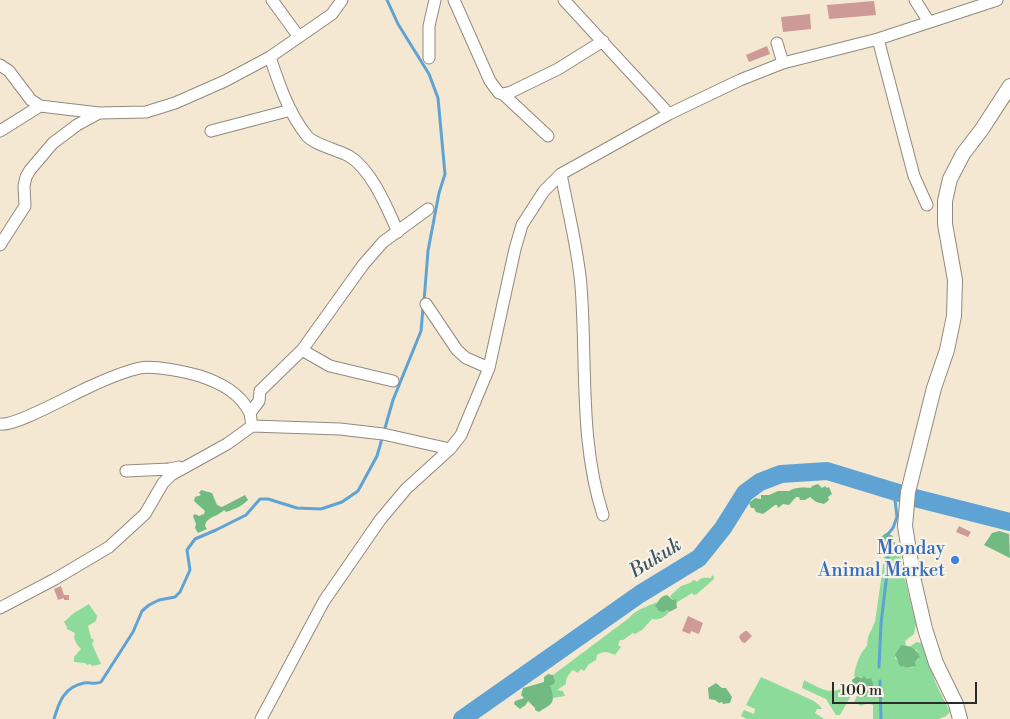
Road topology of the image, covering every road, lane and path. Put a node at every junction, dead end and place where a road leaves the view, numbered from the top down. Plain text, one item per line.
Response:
1 (272, 0) edge
2 (342, 0) edge
3 (435, 0) edge
4 (454, 0) edge
5 (564, 0) edge
6 (915, 0) edge
7 (997, 0) edge
8 (929, 22) junction
9 (299, 37) junction
10 (878, 39) junction
11 (603, 41) junction
12 (777, 43) dead end
13 (270, 57) junction
14 (429, 58) dead end
15 (783, 63) junction
16 (0, 65) edge
17 (1010, 86) edge
18 (503, 94) junction
19 (40, 106) junction
20 (291, 110) junction
21 (99, 113) junction
22 (669, 114) junction
23 (0, 131) edge
24 (211, 131) dead end
25 (548, 136) dead end
26 (561, 174) junction
27 (927, 205) dead end
28 (428, 209) dead end
29 (398, 232) junction
30 (0, 245) edge
31 (426, 304) dead end
32 (302, 350) junction
33 (489, 368) junction
34 (393, 381) dead end
35 (260, 391) junction
36 (238, 396) junction
37 (250, 413) junction
38 (0, 424) edge
39 (252, 426) junction
40 (450, 449) junction
41 (186, 465) junction
42 (126, 471) dead end
43 (603, 515) dead end
44 (0, 608) edge
45 (261, 719) edge
46 (960, 719) edge

1 - 9 street
2 - 9 street
3 - 14 street
4 - 18 street
5 - 11 street
6 - 8 street
7 - 8 street
8 - 10 street
9 - 13 street
10 - 15 street
10 - 27 street
11 - 18 street
11 - 22 street
12 - 15 street
13 - 20 street
13 - 21 street
15 - 22 street
16 - 19 street
17 - 46 main road
18 - 25 street
19 - 21 street
19 - 23 street
20 - 24 street
20 - 29 street
21 - 30 street
22 - 26 street
26 - 33 street
26 - 43 street
28 - 29 street
29 - 32 street
31 - 33 street
32 - 34 street
32 - 35 street
33 - 40 street
35 - 36 street
35 - 37 street
36 - 37 street
36 - 38 street
37 - 39 street
39 - 40 street
39 - 41 street
40 - 45 street
41 - 42 street
41 - 44 street

